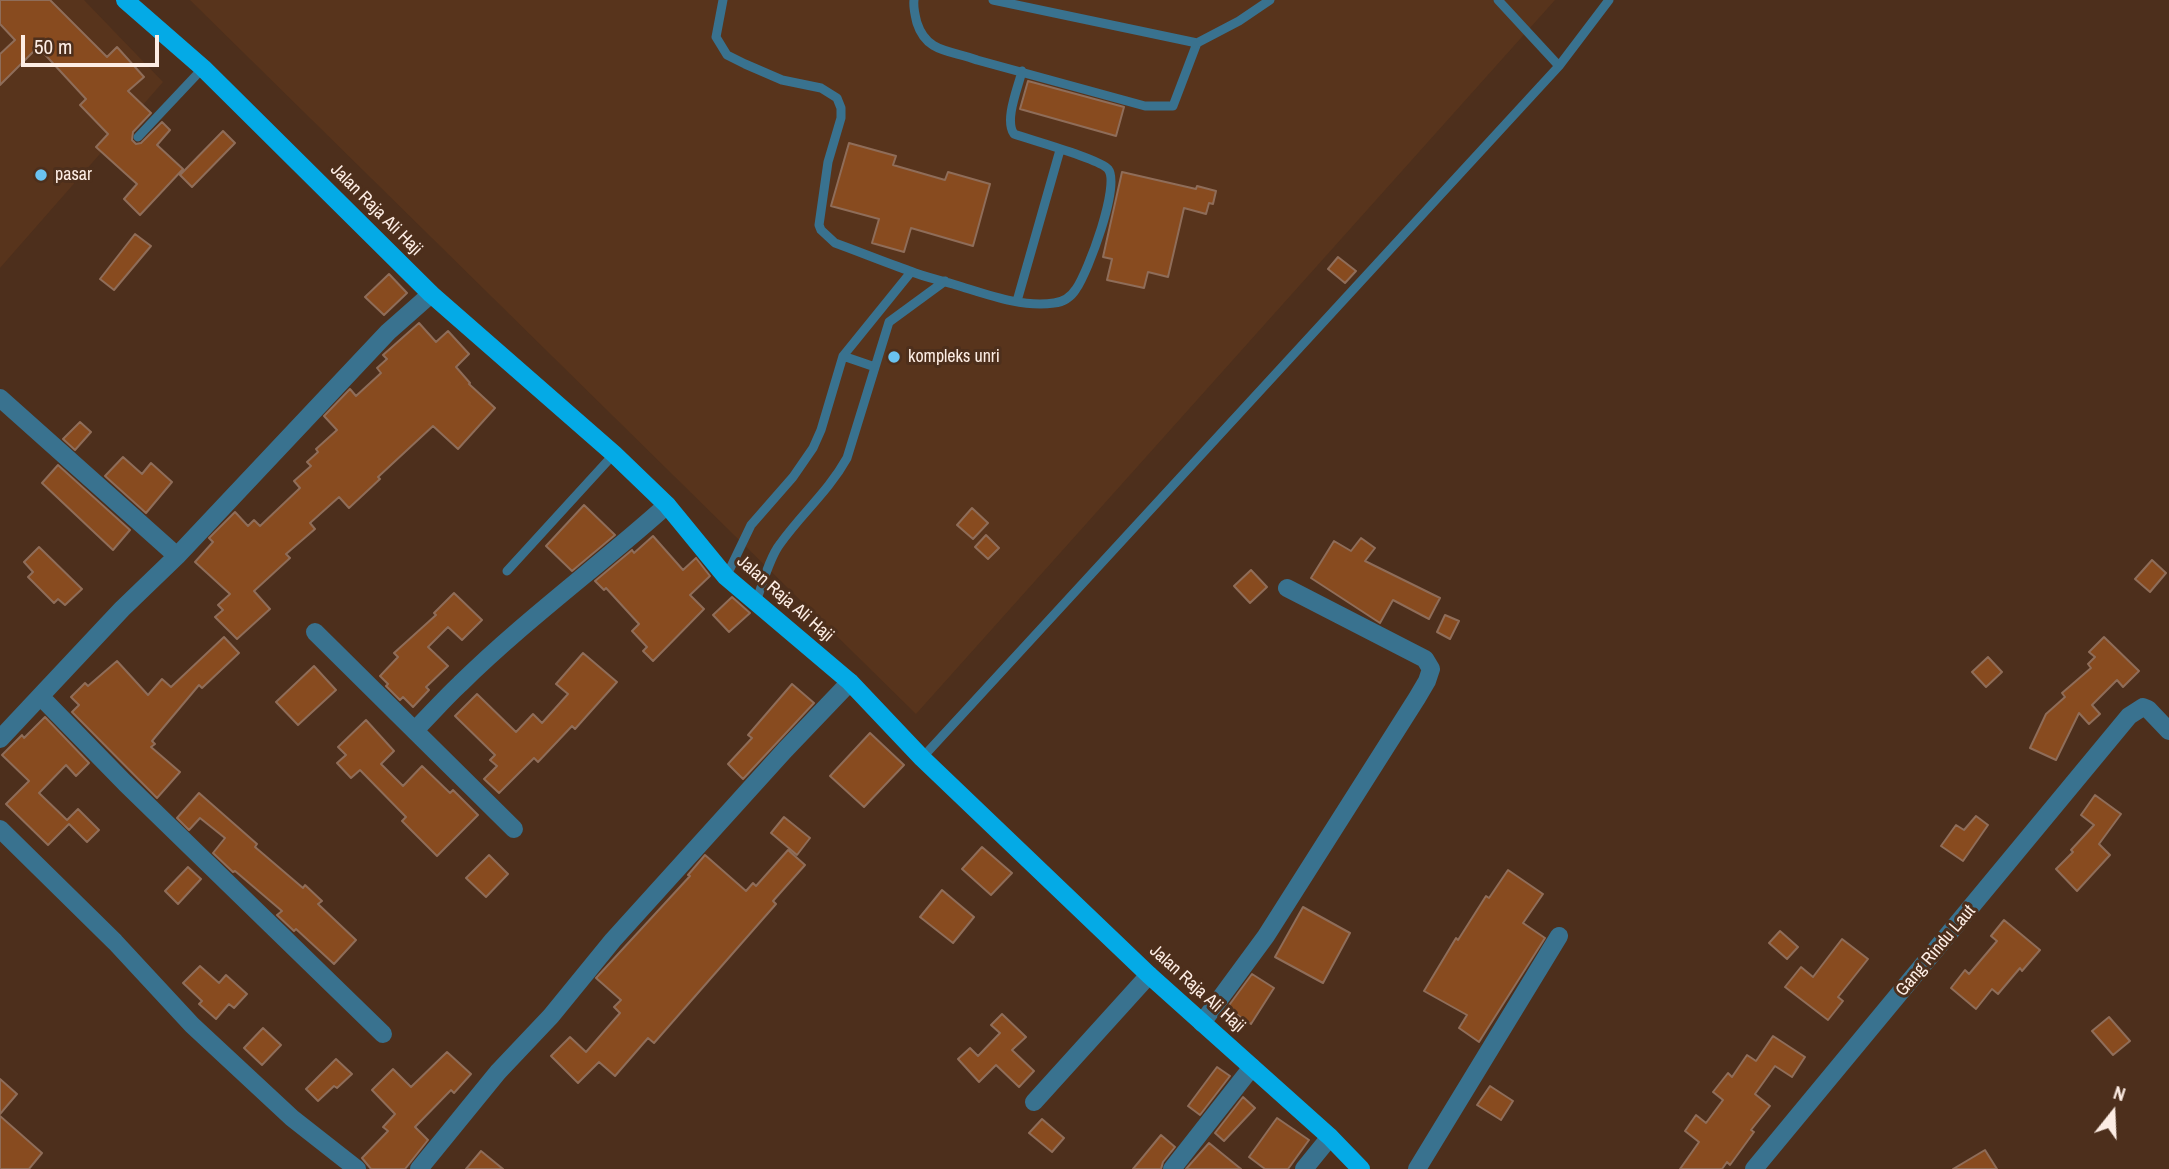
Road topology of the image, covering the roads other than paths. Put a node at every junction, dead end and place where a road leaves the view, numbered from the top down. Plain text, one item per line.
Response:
1 (125, 0) edge
2 (723, 0) edge
3 (914, 0) edge
4 (993, 0) edge
5 (1270, 0) edge
6 (1497, 0) edge
7 (1609, 0) edge
8 (1197, 43) junction
9 (1559, 66) junction
10 (202, 68) junction
11 (1022, 71) junction
12 (138, 137) dead end
13 (1060, 150) junction
14 (911, 272) junction
15 (945, 281) junction
16 (431, 294) junction
17 (1017, 301) junction
18 (843, 356) junction
19 (875, 366) junction
20 (0, 398) edge
21 (614, 454) junction
22 (667, 505) junction
23 (177, 556) junction
24 (507, 571) dead end
25 (726, 577) junction
26 (1287, 588) dead end
27 (755, 604) junction
28 (315, 632) dead end
29 (850, 682) junction
30 (41, 697) junction
31 (415, 730) junction
32 (2169, 731) edge
33 (0, 739) edge
34 (922, 758) junction
35 (0, 829) edge
36 (514, 829) dead end
37 (1559, 936) dead end
38 (1149, 975) junction
39 (1202, 1023) junction
40 (383, 1034) dead end
41 (1252, 1067) junction
42 (1034, 1101) dead end
43 (1330, 1137) junction
44 (357, 1169) edge
45 (419, 1169) edge
46 (1172, 1169) edge
47 (1304, 1169) edge
48 (1361, 1169) edge
49 (1417, 1169) edge
50 (1754, 1169) edge

1 - 10 main road, Jalan Raja Ali Haji
2 - 14 lane
3 - 11 lane
4 - 8 lane
5 - 8 lane
6 - 9 lane
7 - 9 lane
8 - 11 lane
9 - 34 lane
10 - 12 lane
10 - 16 main road, Jalan Raja Ali Haji
11 - 13 lane
13 - 17 lane
13 - 17 lane
14 - 15 lane
14 - 18 lane
15 - 17 lane
15 - 19 lane
16 - 21 main road, Jalan Raja Ali Haji
16 - 23 street
18 - 19 lane
18 - 25 lane
19 - 27 lane
20 - 23 street
21 - 22 main road, Jalan Raja Ali Haji
21 - 24 lane
22 - 25 main road, Jalan Raja Ali Haji
22 - 31 street
23 - 30 street
25 - 27 main road, Jalan Raja Ali Haji
26 - 39 street
27 - 29 main road, Jalan Raja Ali Haji
28 - 31 street
29 - 34 main road, Jalan Raja Ali Haji
29 - 45 street
30 - 33 street
30 - 40 street
31 - 36 street
32 - 50 street, Gang Rindu Laut
34 - 38 main road, Jalan Raja Ali Haji
35 - 44 street
37 - 49 street
38 - 39 main road, Jalan Raja Ali Haji
38 - 42 street
39 - 41 main road, Jalan Raja Ali Haji
41 - 43 main road, Jalan Raja Ali Haji
41 - 46 street
43 - 47 street
43 - 48 main road, Jalan Raja Ali Haji

